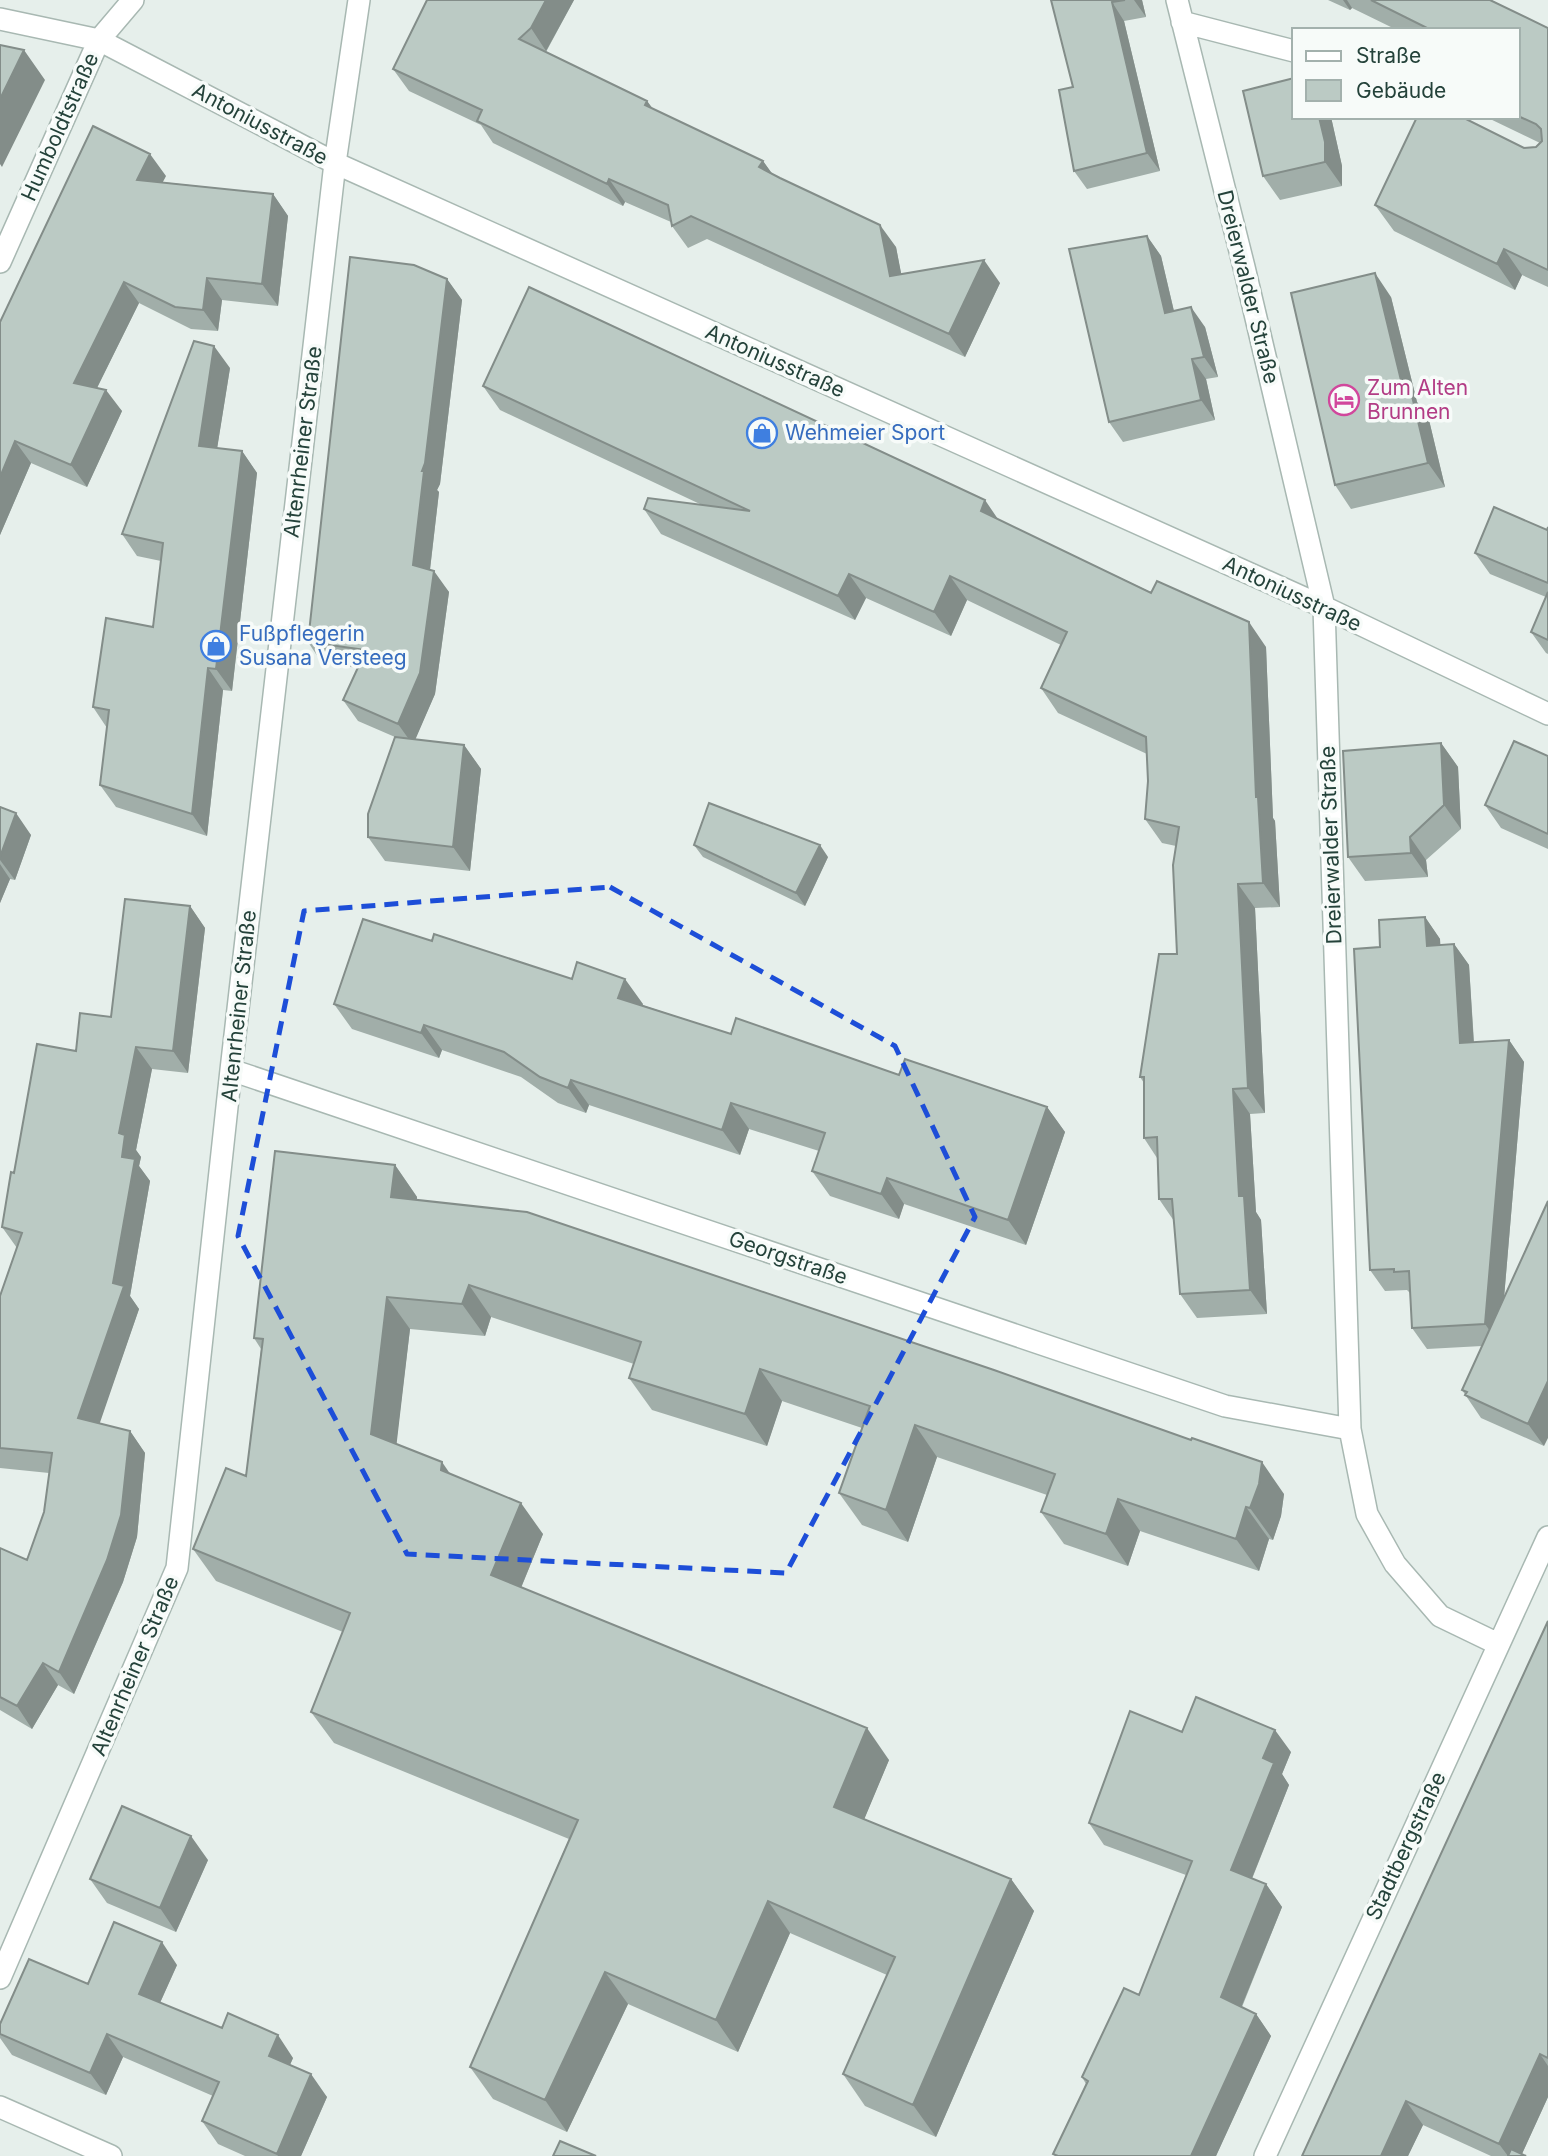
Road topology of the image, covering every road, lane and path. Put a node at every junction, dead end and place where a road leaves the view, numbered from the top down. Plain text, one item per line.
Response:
1 (134, 0) edge
2 (359, 0) edge
3 (1177, 0) edge
4 (0, 19) edge
5 (1182, 22) junction
6 (99, 40) junction
7 (1292, 50) edge
8 (335, 163) junction
9 (0, 262) edge
10 (1324, 607) junction
11 (1548, 714) edge
12 (231, 1070) junction
13 (1350, 1429) junction
14 (1548, 1537) edge
15 (1498, 1644) junction
16 (0, 1978) edge
17 (0, 2107) edge
18 (111, 2156) edge
19 (1265, 2156) edge

1 - 6 street, Humboldtstraße
2 - 8 street, Altenrheiner Straße
3 - 5 street, Dreierwalder Straße
4 - 6 street, Antoniusstraße
5 - 7 street
5 - 10 street, Dreierwalder Straße
6 - 8 street, Antoniusstraße
6 - 9 street, Humboldtstraße
8 - 10 street, Antoniusstraße
8 - 12 street, Altenrheiner Straße
10 - 11 street, Antoniusstraße
10 - 13 street, Dreierwalder Straße
12 - 13 street, Georgstraße
12 - 16 street, Altenrheiner Straße
13 - 15 street, Dreierwalder Straße
14 - 15 street, Stadtbergstraße
15 - 19 street, Stadtbergstraße
17 - 18 street

